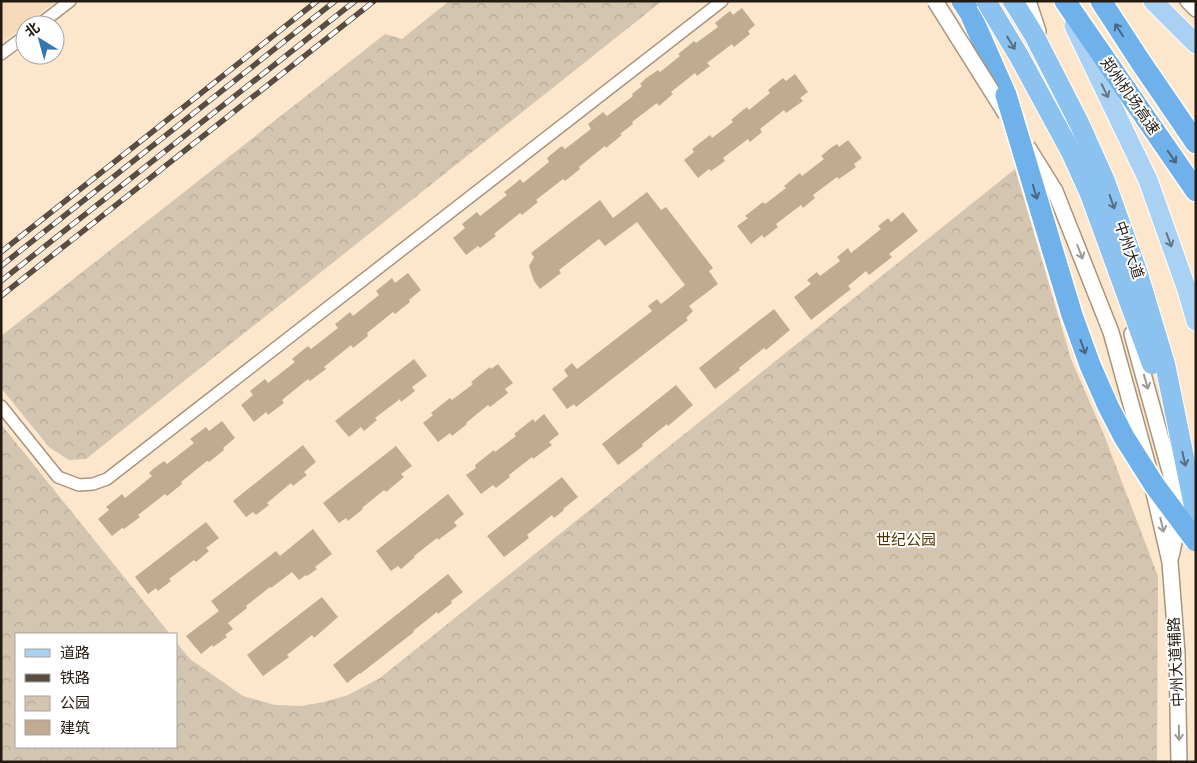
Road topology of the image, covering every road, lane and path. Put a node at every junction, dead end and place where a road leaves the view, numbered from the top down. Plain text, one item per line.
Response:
1 (70, 1) edge
2 (722, 1) edge
3 (935, 1) edge
4 (962, 1) edge
5 (986, 1) edge
6 (1013, 1) edge
7 (1028, 1) edge
8 (1059, 1) edge
9 (1066, 1) edge
10 (1101, 1) edge
11 (1153, 1) edge
12 (1188, 1) edge
13 (1196, 9) edge
14 (52, 15) edge
15 (15, 44) edge
16 (1196, 44) edge
17 (1, 54) edge
18 (1196, 142) edge
19 (1196, 191) edge
20 (1196, 321) edge
21 (1, 406) edge
22 (1177, 426) junction
23 (1196, 516) edge
24 (1196, 541) edge
25 (1170, 562) junction
26 (1179, 762) edge

1 - 14 street
2 - 21 street
3 -> 25 street, bridge
4 -> 24 highway, bridge
5 -> 22 highway, bridge
6 -> 22 highway, 中州大道, bridge
7 -> 25 street
8 -> 20 main road
9 -> 19 highway, 郑州机场高速
18 -> 10 highway, 郑州机场高速
11 - 16 main road
12 - 13 street
15 - 17 street
22 -> 23 highway, 中州大道, bridge
25 -> 26 street, 中州大道辅路

